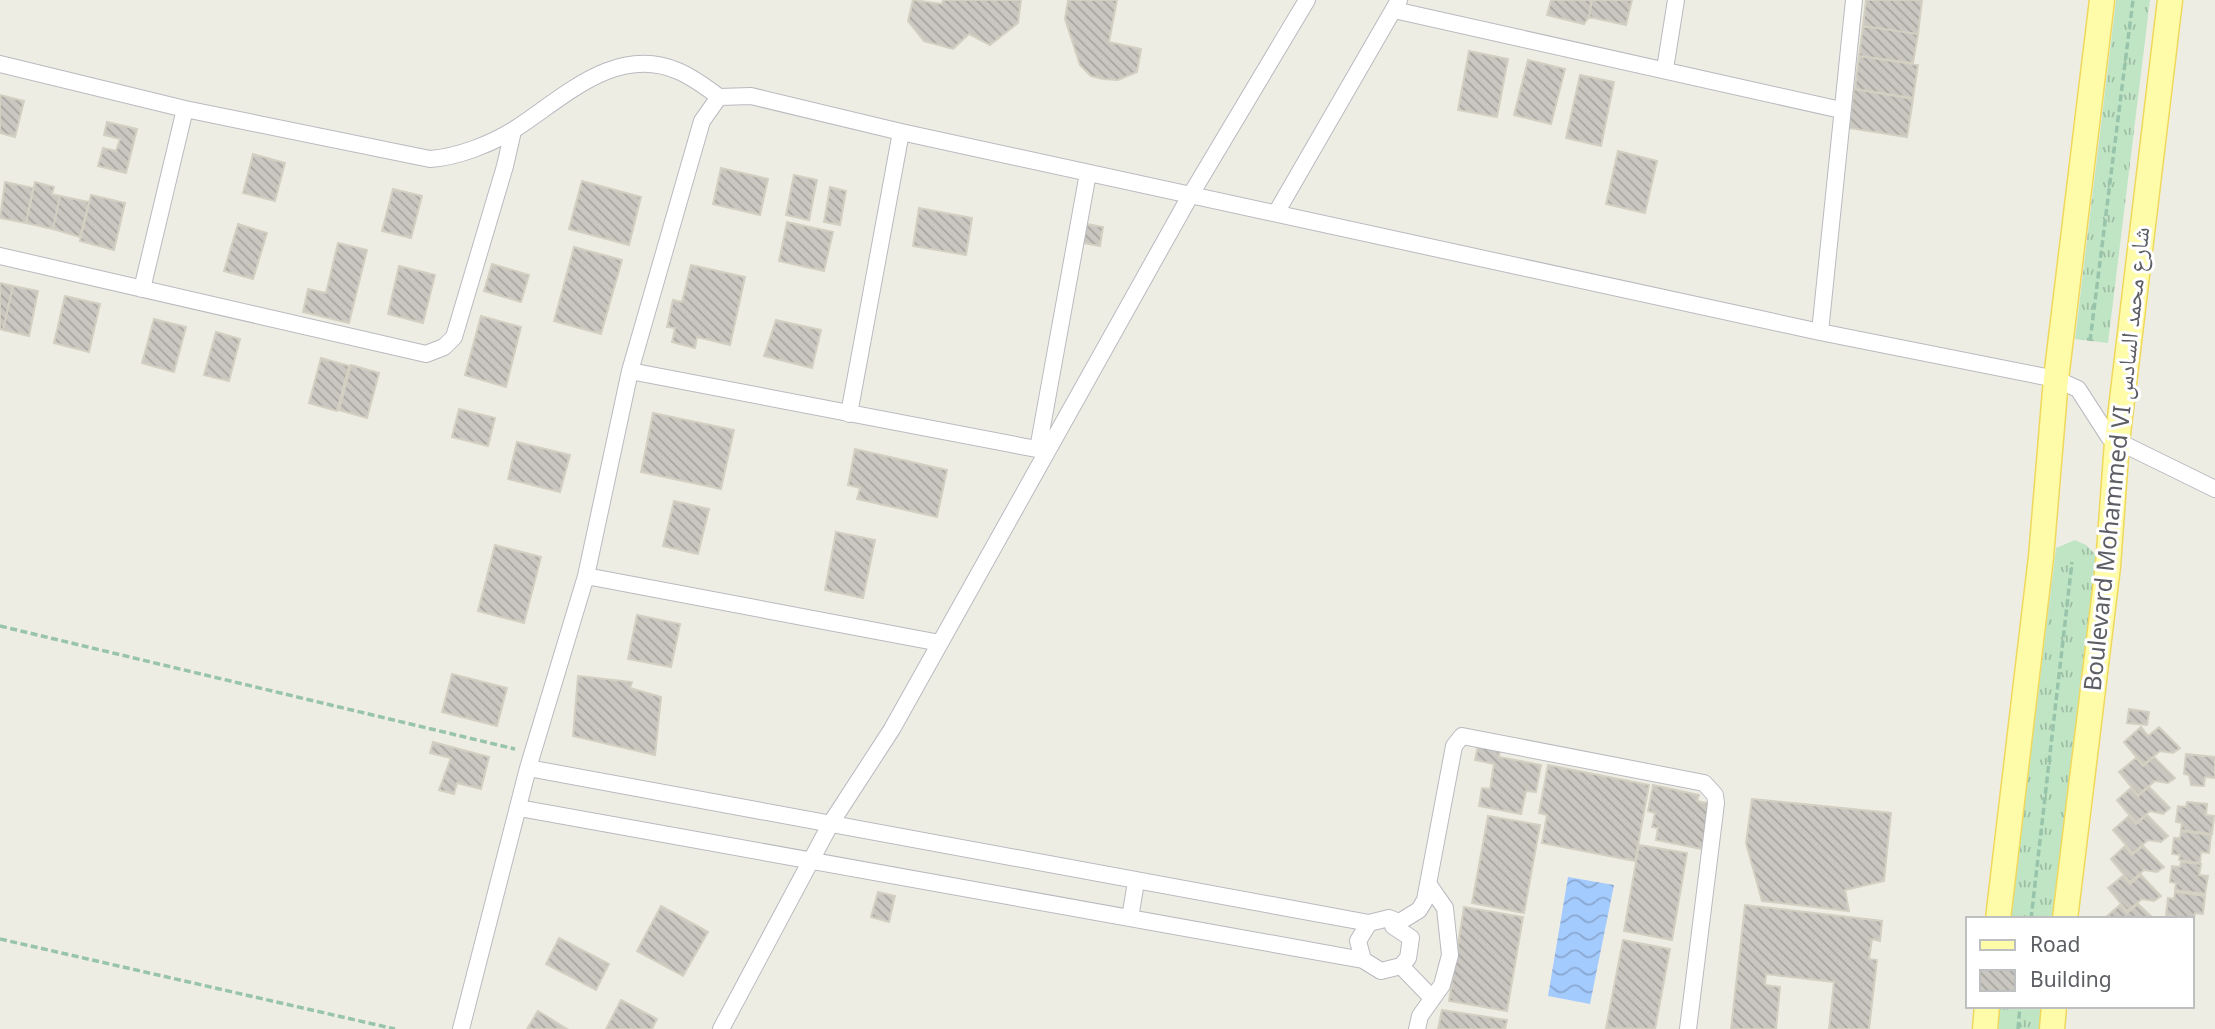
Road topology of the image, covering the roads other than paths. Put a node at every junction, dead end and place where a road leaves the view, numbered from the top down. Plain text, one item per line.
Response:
1 (1307, 0) edge
2 (1676, 0) edge
3 (1854, 0) edge
4 (2102, 0) edge
5 (2170, 0) edge
6 (1396, 5) edge
7 (0, 64) edge
8 (1665, 69) junction
9 (719, 97) junction
10 (185, 109) junction
11 (1841, 110) junction
12 (513, 131) junction
13 (901, 132) junction
14 (1088, 173) junction
15 (1190, 196) junction
16 (1276, 213) junction
17 (0, 256) edge
18 (142, 289) junction
19 (1820, 332) junction
20 (630, 371) junction
21 (2056, 379) junction
22 (849, 414) junction
23 (2117, 442) junction
24 (1043, 450) junction
25 (2215, 489) edge
26 (586, 576) junction
27 (940, 643) junction
28 (530, 761) junction
29 (519, 808) junction
30 (831, 823) junction
31 (812, 859) junction
32 (1136, 882) junction
33 (1429, 885) junction
34 (1998, 917) edge
35 (2065, 917) edge
36 (1130, 918) junction
37 (1369, 923) junction
38 (1393, 926) junction
39 (1363, 960) junction
40 (1401, 966) junction
41 (1432, 998) junction
42 (1987, 1008) edge
43 (2054, 1008) edge
44 (461, 1029) edge
45 (721, 1029) edge
46 (1417, 1029) edge
47 (1688, 1029) edge
48 (1985, 1029) edge
49 (2052, 1029) edge

1 - 15 street
2 - 8 street
3 - 11 street
4 - 21 main road
5 - 23 main road, Boulevard Mohammed VI شارع محمد السادس
6 - 8 street
6 - 16 street
7 - 10 street
8 - 11 street
9 - 12 street
9 - 13 street
9 - 20 street
10 - 12 street
10 - 18 street
11 - 19 street
12 - 18 street
13 - 14 street
13 - 22 street
14 - 15 street
14 - 24 street
15 - 16 street
15 - 24 street
16 - 19 street
17 - 18 street
19 - 21 street
20 - 22 street
20 - 26 street
21 - 23 street
21 - 34 main road
22 - 24 street
23 - 25 street
23 - 35 main road, Boulevard Mohammed VI شارع محمد السادس
24 - 27 street
26 - 27 street
26 - 28 street
27 - 30 street
28 - 29 street
28 - 30 street
29 - 31 street
29 - 44 street
30 - 31 street
30 - 32 street
31 - 36 street
31 - 45 street
32 - 36 street
32 - 37 street
33 - 38 street
33 - 41 street
33 - 47 street
36 - 39 street
37 - 38 street
37 - 39 street
38 - 40 street
39 - 40 street
40 - 41 street
41 - 46 street
42 - 48 main road
43 - 49 main road

